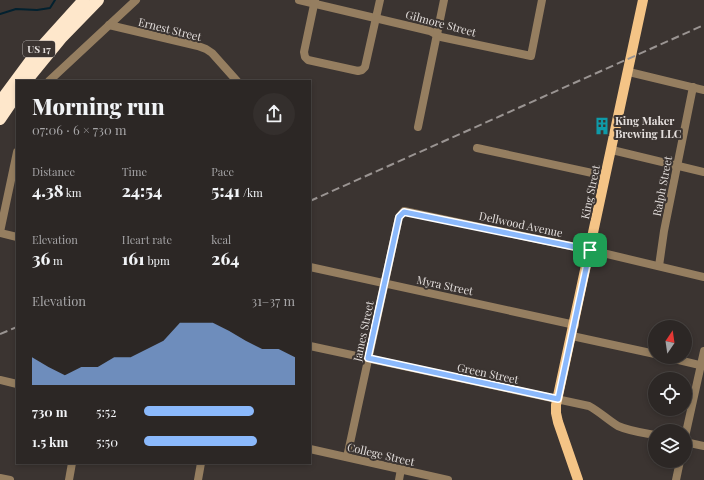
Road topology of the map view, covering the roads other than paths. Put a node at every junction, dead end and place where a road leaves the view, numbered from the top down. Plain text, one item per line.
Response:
1 (84, 0) edge
2 (98, 0) edge
3 (136, 0) edge
4 (300, 0) edge
5 (380, 0) edge
6 (444, 0) edge
7 (542, 0) edge
8 (643, 0) edge
9 (315, 2) edge
10 (376, 17) junction
11 (109, 25) junction
12 (436, 34) junction
13 (628, 72) junction
14 (16, 80) edge
15 (16, 80) edge
16 (27, 80) edge
17 (50, 80) edge
18 (236, 80) edge
19 (693, 87) junction
20 (704, 90) edge
21 (16, 95) edge
22 (0, 102) edge
23 (0, 119) edge
24 (418, 127) dead end
25 (477, 148) dead end
26 (612, 150) junction
27 (16, 160) edge
28 (677, 166) junction
29 (704, 172) edge
30 (606, 176) junction
31 (404, 212) joint
32 (0, 232) edge
33 (16, 237) edge
34 (590, 250) junction
35 (659, 266) junction
36 (311, 267) edge
37 (704, 277) edge
38 (385, 284) junction
39 (574, 325) junction
40 (572, 336) junction
41 (311, 346) edge
42 (704, 351) edge
43 (648, 352) edge
44 (368, 358) junction
45 (692, 363) edge
46 (703, 365) edge
47 (0, 380) edge
48 (16, 384) edge
49 (558, 399) junction
50 (688, 424) edge
51 (648, 434) edge
52 (692, 443) edge
53 (704, 446) edge
54 (311, 449) edge
55 (347, 457) junction
56 (72, 464) edge
57 (201, 464) edge
58 (679, 468) edge
59 (401, 470) junction
60 (0, 478) edge
61 (10, 480) edge
62 (69, 480) edge
63 (198, 480) edge
64 (399, 480) edge
65 (448, 480) edge
66 (578, 480) edge
67 (676, 480) edge

1 - 14 highway, US 17
2 - 16 highway, US 17
3 - 11 street
4 - 9 street, Gilmore Street
5 - 10 street
6 - 12 street
7 - 12 street, Gilmore Street
8 - 13 main road, King Street
9 - 10 street, Gilmore Street
9 - 10 street
10 - 12 street, Gilmore Street
11 - 17 street
11 - 18 street, Ernest Street
12 - 24 street
13 - 19 street
13 - 26 main road, King Street
15 - 22 highway, US 17
19 - 20 street
19 - 28 street, Ralph Street
21 - 23 highway
25 - 30 street
26 - 28 street
26 - 30 main road, King Street
27 - 32 street
28 - 29 street
28 - 35 street, Ralph Street
30 - 34 main road, King Street
31 - 34 street, Dellwood Avenue
31 - 38 street, James Street
32 - 33 street
34 - 35 street, Dellwood Avenue
34 - 39 main road, King Street
35 - 37 street, Dellwood Avenue
36 - 38 street, Myra Street
38 - 39 street, Myra Street
38 - 44 street, James Street
39 - 40 main road, King Street
40 - 43 street
40 - 49 main road, King Street
41 - 44 street, Green Street
42 - 46 street
44 - 49 street, Green Street
44 - 55 street, James Street
45 - 46 street
46 - 50 street
47 - 48 street
49 - 51 street, Green Street
49 - 66 main road, King Street
52 - 53 street
54 - 55 street, College Street
55 - 59 street, College Street
56 - 62 street
57 - 63 street
58 - 67 street
59 - 64 street
59 - 65 street, College Street
60 - 61 street

